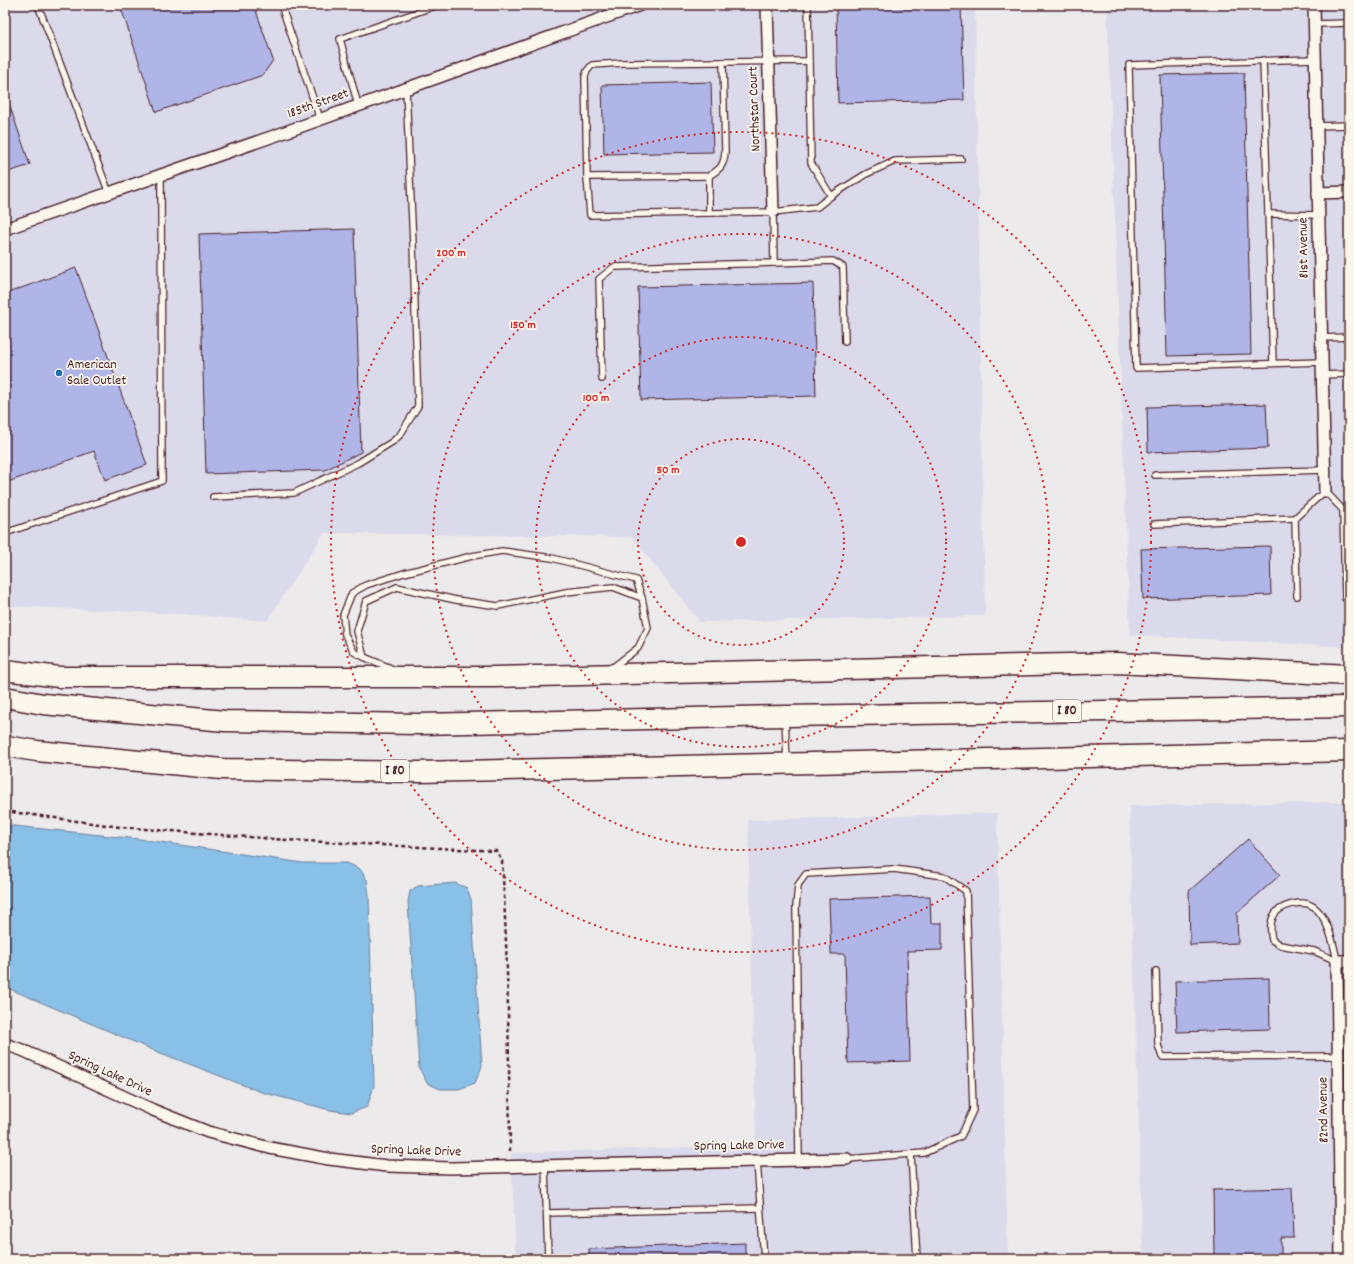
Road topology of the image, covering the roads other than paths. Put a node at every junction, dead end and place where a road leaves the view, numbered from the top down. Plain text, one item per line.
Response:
1 (38, 5) edge
2 (281, 5) edge
3 (438, 5) edge
4 (640, 5) edge
5 (767, 5) edge
6 (808, 5) edge
7 (1314, 5) edge
8 (619, 9) edge
9 (1349, 23) edge
10 (1314, 24) junction
11 (1315, 59) junction
12 (1263, 60) junction
13 (769, 61) junction
14 (809, 61) junction
15 (723, 62) junction
16 (406, 89) junction
17 (358, 106) junction
18 (320, 119) junction
19 (1349, 125) edge
20 (1316, 126) junction
21 (961, 159) dead end
22 (161, 175) junction
23 (709, 176) junction
24 (587, 177) junction
25 (1349, 192) edge
26 (109, 193) junction
27 (1318, 193) junction
28 (831, 196) junction
29 (773, 212) junction
30 (709, 213) junction
31 (1268, 214) junction
32 (1318, 215) junction
33 (5, 229) edge
34 (774, 263) junction
35 (1349, 337) edge
36 (1321, 338) junction
37 (845, 342) dead end
38 (1322, 362) junction
39 (1273, 364) junction
40 (1349, 374) edge
41 (1322, 375) junction
42 (602, 379) dead end
43 (1324, 470) junction
44 (1155, 475) dead end
45 (1325, 491) junction
46 (213, 496) dead end
47 (1295, 518) junction
48 (1154, 524) dead end
49 (5, 532) edge
50 (1297, 596) dead end
51 (642, 598) junction
52 (1349, 598) edge
53 (364, 657) junction
54 (5, 670) edge
55 (1349, 674) edge
56 (604, 675) junction
57 (412, 678) junction
58 (5, 697) edge
59 (1349, 707) edge
60 (785, 716) junction
61 (5, 746) edge
62 (1349, 752) edge
63 (787, 764) junction
64 (1337, 961) junction
65 (1349, 961) edge
66 (1156, 971) dead end
67 (1344, 1024) edge
68 (5, 1044) edge
69 (1338, 1056) junction
70 (1344, 1116) edge
71 (911, 1154) junction
72 (847, 1158) joint
73 (799, 1160) junction
74 (757, 1161) junction
75 (545, 1166) junction
76 (760, 1208) junction
77 (547, 1214) junction
78 (548, 1259) edge
79 (764, 1259) edge
80 (917, 1259) edge
81 (1341, 1259) edge

1 - 26 lane
2 - 18 lane
3 - 17 lane
4 - 8 street, 185th Street
5 - 13 street, Northstar Court
6 - 14 lane
7 - 10 street, 81st Avenue
8 - 16 street, 185th Street
9 - 10 lane
10 - 11 street, 81st Avenue
11 - 12 lane
11 - 20 street, 81st Avenue
12 - 31 lane
12 - 39 lane
13 - 14 lane
13 - 15 lane
13 - 29 street, Northstar Court
14 - 28 lane
15 - 23 lane
15 - 24 lane
16 - 17 street, 185th Street
16 - 46 lane
17 - 18 street, 185th Street
18 - 22 street, 185th Street
19 - 20 lane
20 - 27 street, 81st Avenue
21 - 28 lane
22 - 26 street, 185th Street
22 - 49 lane
23 - 24 lane
23 - 30 lane
24 - 30 lane
25 - 27 street
26 - 33 street, 185th Street
27 - 32 street, 81st Avenue
28 - 29 lane
29 - 30 lane
29 - 34 lane
31 - 32 lane
31 - 39 lane
32 - 36 street, 81st Avenue
34 - 37 lane
34 - 42 lane
35 - 36 lane
36 - 38 street, 81st Avenue
38 - 39 lane
38 - 41 street, 81st Avenue
40 - 41 lane
41 - 43 street, 81st Avenue
43 - 44 lane
43 - 45 street, 81st Avenue
45 - 47 lane
45 - 52 lane
47 - 48 lane
47 - 50 lane
51 - 53 lane
51 - 53 lane
51 - 56 lane
53 - 57 lane
54 - 57 highway
55 - 56 highway
56 - 57 highway
58 - 60 highway, I 80
59 - 60 highway, I 80
60 - 63 lane
61 - 63 highway, I 80
62 - 63 highway, I 80
64 - 64 lane
64 - 65 street
64 - 67 street, 82nd Avenue
66 - 69 lane
67 - 69 street, 82nd Avenue
68 - 75 street, Spring Lake Drive
69 - 70 street, 82nd Avenue
70 - 81 street, 82nd Avenue
71 - 72 lane
71 - 73 lane
71 - 80 lane
72 - 73 street, Spring Lake Drive
73 - 74 street, Spring Lake Drive
74 - 75 street, Spring Lake Drive
74 - 76 lane
75 - 77 lane
76 - 77 lane
76 - 79 lane
77 - 78 lane

